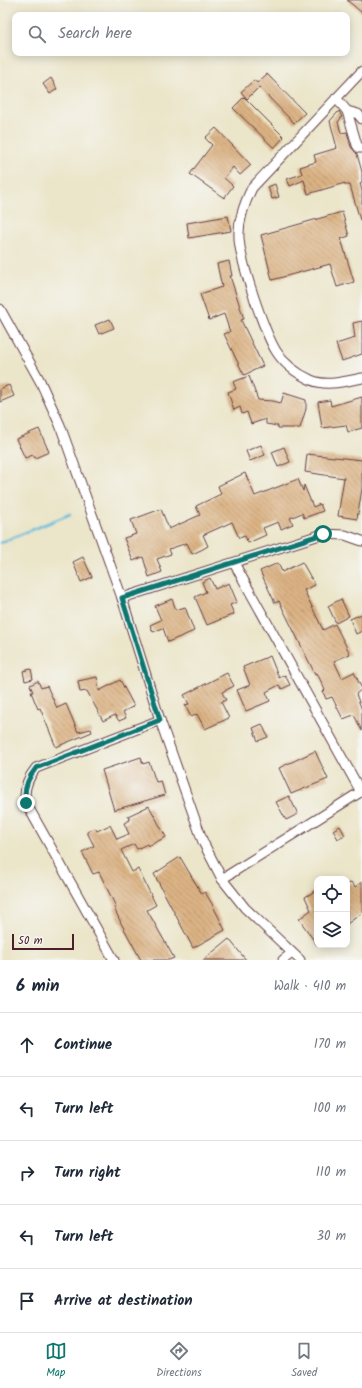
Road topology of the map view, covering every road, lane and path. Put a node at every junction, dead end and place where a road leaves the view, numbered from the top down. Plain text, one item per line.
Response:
1 (362, 71) edge
2 (336, 98) junction
3 (347, 111) junction
4 (362, 119) edge
5 (362, 148) edge
6 (0, 309) edge
7 (362, 378) edge
8 (362, 541) edge
9 (234, 563) junction
10 (122, 598) junction
11 (160, 720) junction
12 (362, 792) edge
13 (222, 879) junction
14 (292, 953) junction
15 (114, 960) edge
16 (283, 960) edge
17 (300, 960) edge

1 - 2 street
2 - 3 street
2 - 7 street
3 - 4 street
3 - 5 street
6 - 10 street
8 - 9 street
9 - 10 street
9 - 12 street
10 - 11 street
11 - 13 street
11 - 15 street
12 - 13 street
13 - 14 street
14 - 16 street
14 - 17 street

